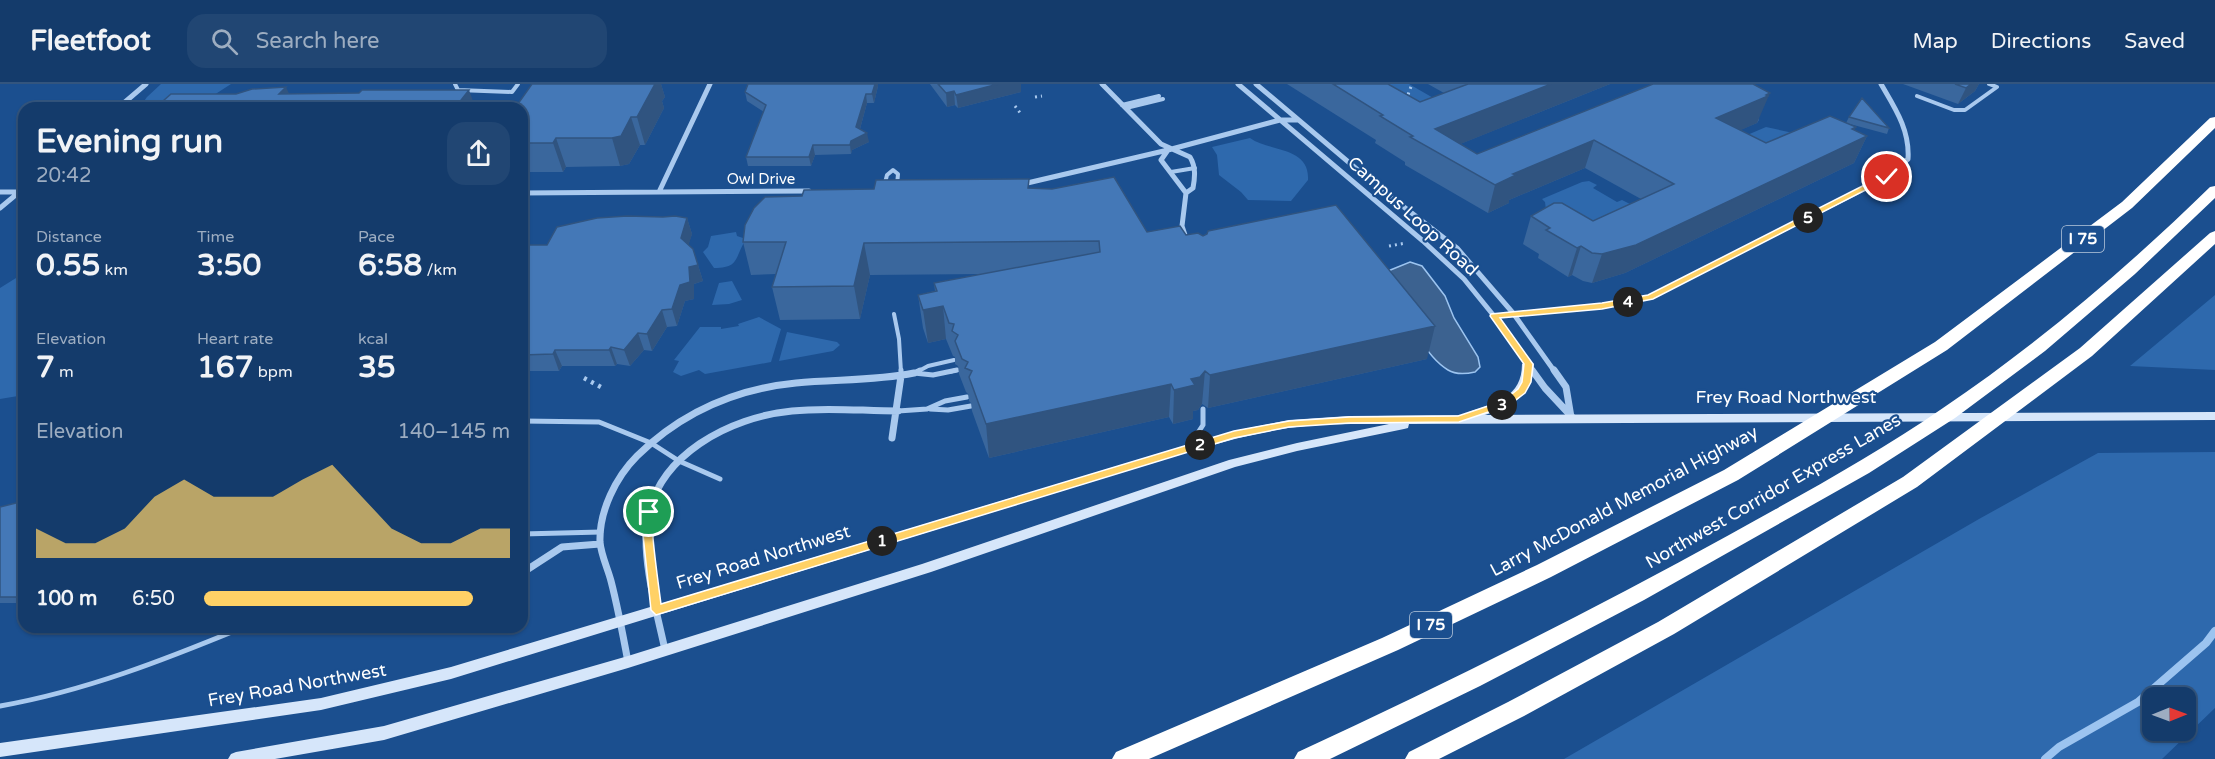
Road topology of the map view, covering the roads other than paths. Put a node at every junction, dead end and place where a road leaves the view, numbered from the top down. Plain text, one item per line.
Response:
1 (146, 84) edge
2 (455, 84) edge
3 (518, 84) edge
4 (710, 84) edge
5 (1102, 84) edge
6 (1238, 84) edge
7 (1256, 84) edge
8 (1881, 84) edge
9 (1989, 84) edge
10 (1999, 85) edge
11 (1917, 96) dead end
12 (1161, 98) dead end
13 (125, 102) edge
14 (1124, 106) junction
15 (1280, 120) junction
16 (1298, 120) junction
17 (2215, 121) edge
18 (1168, 150) junction
19 (1195, 168) junction
20 (1171, 172) junction
21 (1013, 186) edge
22 (897, 190) joint
23 (2215, 190) edge
24 (818, 191) edge
25 (880, 191) edge
26 (889, 191) edge
27 (0, 192) edge
28 (18, 192) edge
29 (659, 192) junction
30 (18, 193) edge
31 (528, 193) edge
32 (1186, 193) junction
33 (0, 208) edge
34 (2215, 236) edge
35 (1186, 238) edge
36 (1513, 313) junction
37 (894, 314) dead end
38 (1494, 316) junction
39 (954, 360) edge
40 (1528, 364) junction
41 (957, 370) edge
42 (914, 373) junction
43 (901, 376) junction
44 (967, 397) edge
45 (971, 406) edge
46 (927, 409) junction
47 (1203, 409) dead end
48 (898, 411) junction
49 (2215, 416) edge
50 (1572, 417) junction
51 (1459, 419) junction
52 (1429, 420) junction
53 (528, 421) edge
54 (892, 438) dead end
55 (651, 442) junction
56 (1188, 448) junction
57 (679, 461) junction
58 (720, 479) dead end
59 (601, 532) junction
60 (528, 534) edge
61 (600, 544) junction
62 (528, 569) edge
63 (656, 610) junction
64 (621, 621) junction
65 (230, 633) edge
66 (665, 650) junction
67 (628, 662) junction
68 (0, 706) edge
69 (0, 750) edge
70 (237, 759) edge
71 (1124, 759) edge
72 (1306, 759) edge
73 (1417, 759) edge

1 - 13 street
2 - 3 lane
4 - 29 street
5 - 14 street
6 - 15 street, Campus Loop Road
7 - 16 street, Campus Loop Road
8 - 36 street
9 - 10 lane
10 - 11 lane
12 - 14 lane
14 - 18 street
15 - 16 street
15 - 18 street
15 - 38 street, Campus Loop Road
16 - 36 street, Campus Loop Road
17 - 71 highway, Larry McDonald Memorial Highway / I 75
18 - 19 street
18 - 20 street
18 - 21 street
19 - 20 lane
19 - 32 street
20 - 32 street
22 - 25 lane
22 - 26 street
23 - 72 highway, Northwest Corridor Express Lanes
24 - 29 street, Owl Drive
27 - 28 street
29 - 31 street, Owl Drive
30 - 33 street
32 - 35 street
34 - 73 highway
36 - 38 street
36 - 50 street, Campus Loop Road
37 - 43 lane
38 - 40 street, Campus Loop Road
39 - 42 lane
40 - 50 street, Campus Loop Road
40 - 51 main road
41 - 42 lane
42 - 43 street
43 - 48 street
43 - 55 street
44 - 46 lane
45 - 46 lane
46 - 48 lane
47 - 56 lane
48 - 54 street
48 - 57 street
49 - 50 main road, Frey Road Northwest
50 - 51 main road, Frey Road Northwest
51 - 52 main road, Frey Road Northwest
52 - 56 main road, Frey Road Northwest
52 - 66 main road, Frey Road Northwest
53 - 55 lane
55 - 57 lane
55 - 59 street
56 - 63 main road, Frey Road Northwest
57 - 58 lane
57 - 63 street
59 - 60 lane
59 - 61 street
61 - 62 street
61 - 64 street
63 - 64 main road, Frey Road Northwest
63 - 66 street
64 - 67 street
64 - 69 main road, Frey Road Northwest
65 - 68 lane
66 - 67 main road, Frey Road Northwest
67 - 70 main road, Frey Road Northwest

